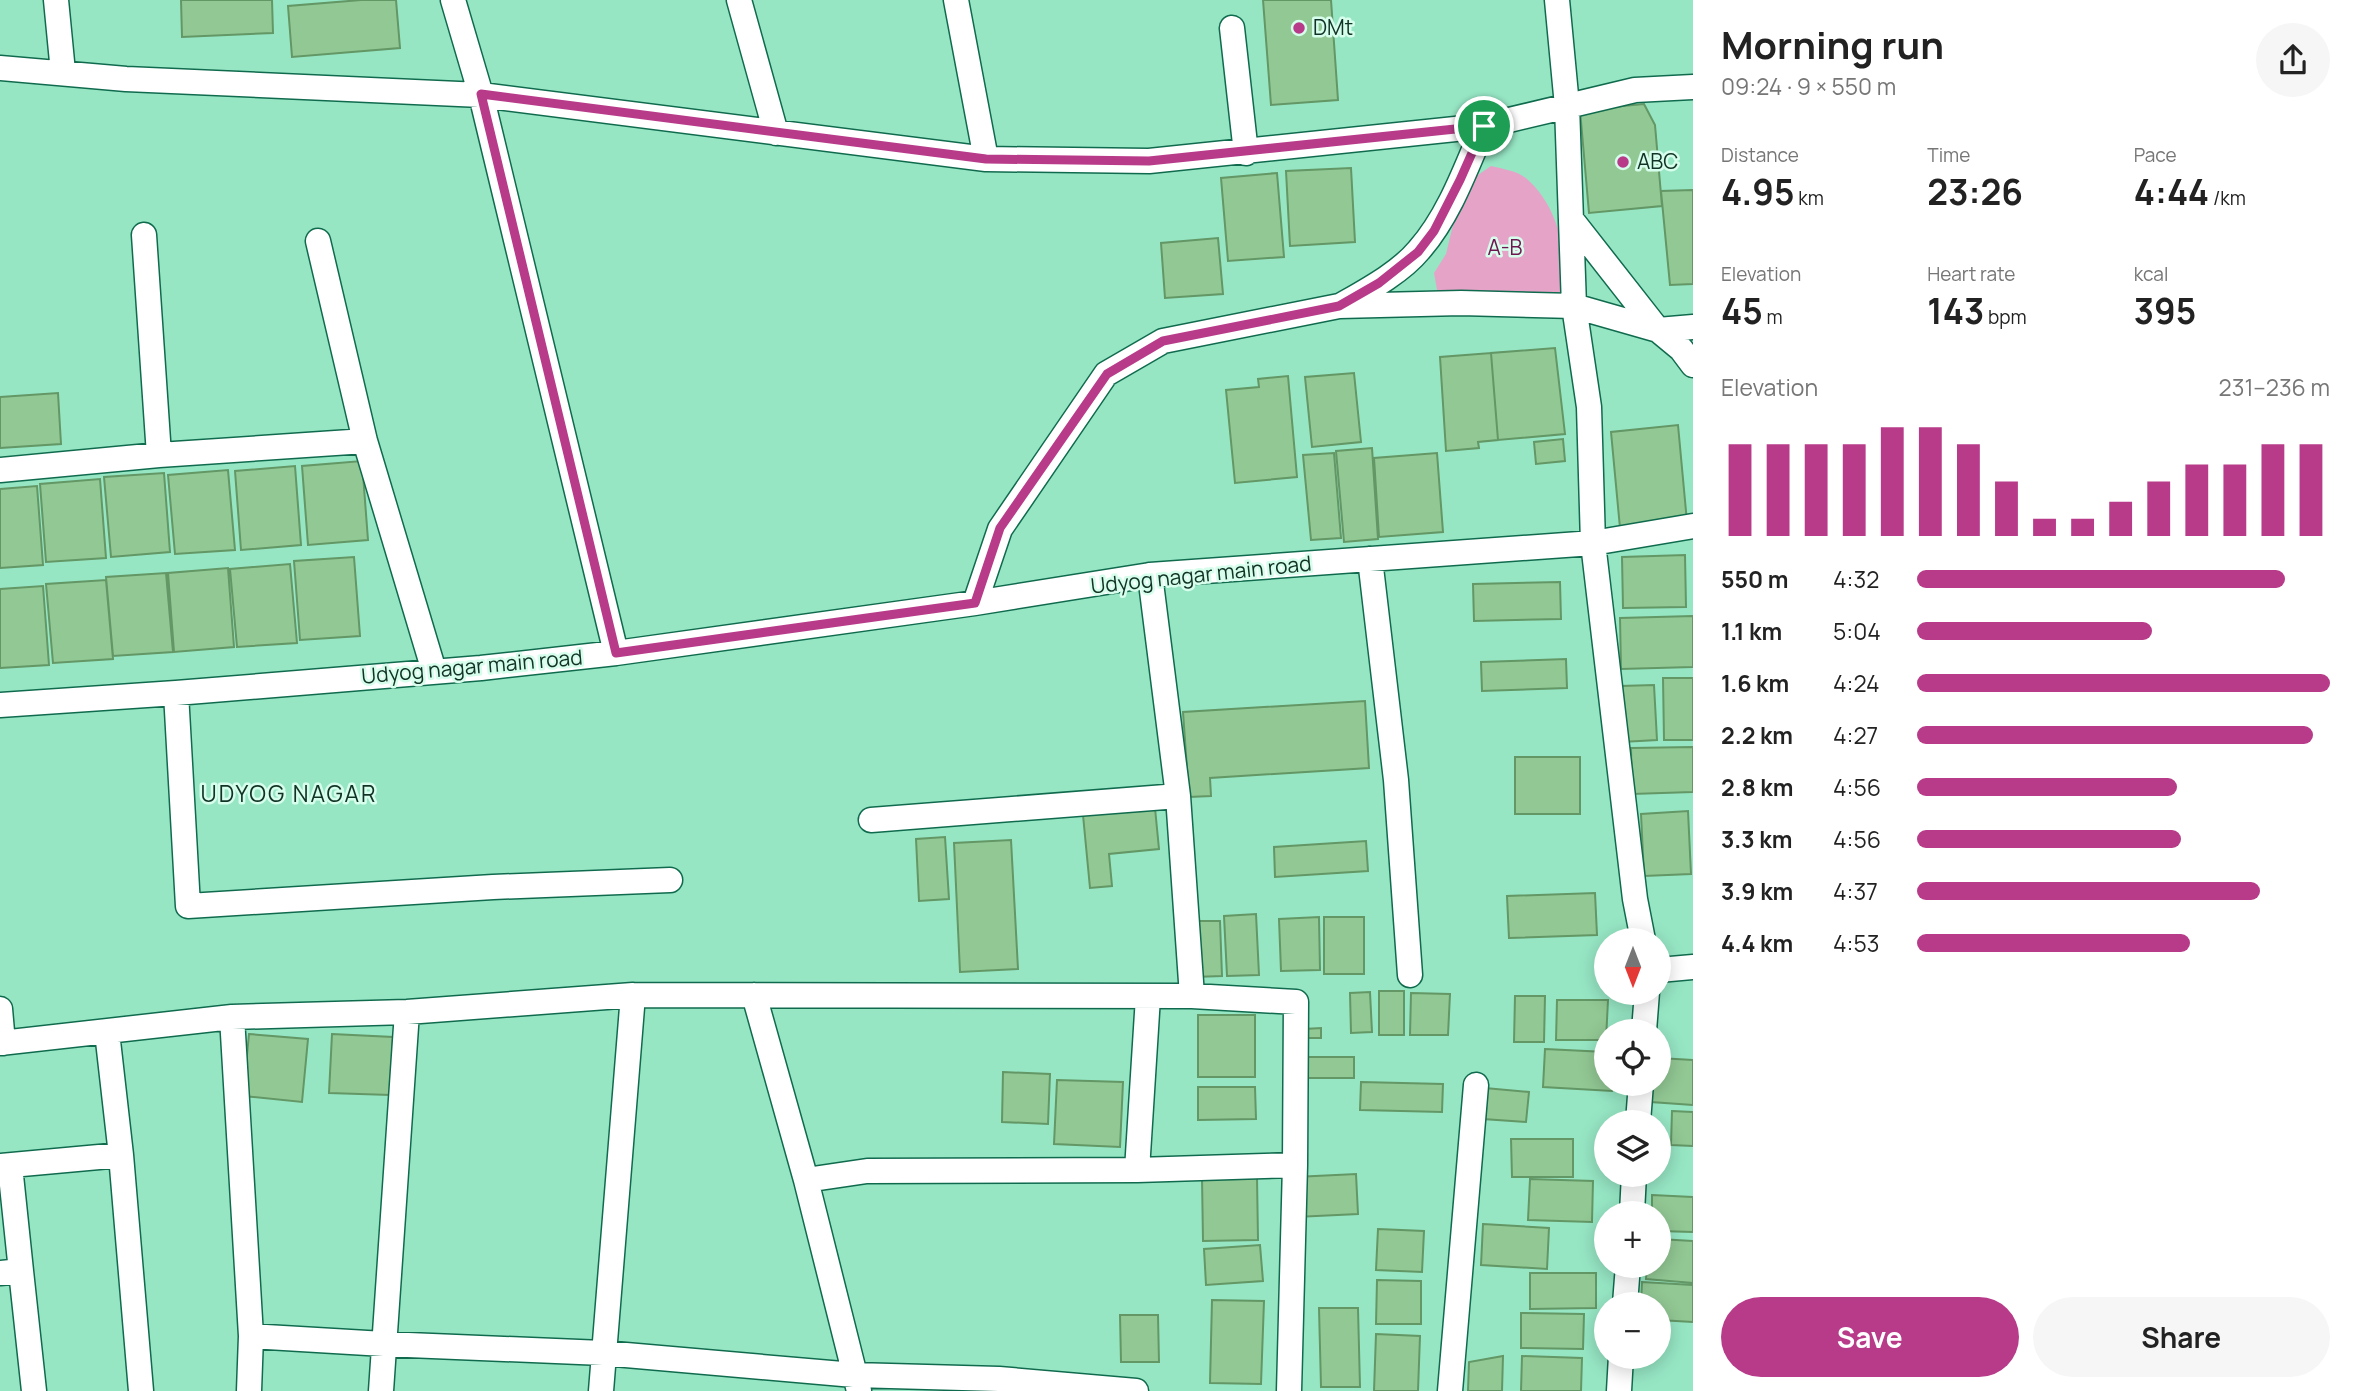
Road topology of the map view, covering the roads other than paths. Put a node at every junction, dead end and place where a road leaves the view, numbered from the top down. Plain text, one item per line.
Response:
1 (56, 0) edge
2 (453, 0) edge
3 (739, 0) edge
4 (956, 0) edge
5 (1557, 0) edge
6 (1232, 28) dead end
7 (0, 68) edge
8 (63, 72) junction
9 (1693, 87) edge
10 (481, 94) junction
11 (1567, 106) junction
12 (1484, 126) junction
13 (776, 133) junction
14 (1246, 153) junction
15 (986, 159) junction
16 (1571, 219) junction
17 (144, 235) dead end
18 (318, 241) dead end
19 (1339, 306) junction
20 (1574, 306) junction
21 (1693, 327) edge
22 (1658, 330) junction
23 (1693, 365) edge
24 (365, 441) junction
25 (159, 455) junction
26 (0, 470) edge
27 (1693, 526) edge
28 (1593, 543) junction
29 (1370, 559) junction
30 (1150, 575) junction
31 (975, 603) junction
32 (616, 653) junction
33 (434, 671) junction
34 (176, 693) junction
35 (0, 705) edge
36 (1178, 796) junction
37 (872, 820) dead end
38 (670, 880) dead end
39 (1641, 928) edge
40 (1693, 967) edge
41 (1671, 969) edge
42 (1410, 975) dead end
43 (633, 995) junction
44 (754, 995) junction
45 (1192, 996) junction
46 (1148, 997) junction
47 (0, 1009) edge
48 (407, 1012) junction
49 (232, 1017) junction
50 (107, 1032) junction
51 (1, 1043) edge
52 (1476, 1085) dead end
53 (121, 1154) junction
54 (1294, 1165) junction
55 (5, 1166) edge
56 (1138, 1170) junction
57 (806, 1180) junction
58 (11, 1272) edge
59 (251, 1336) junction
60 (384, 1344) junction
61 (603, 1353) junction
62 (1621, 1369) edge
63 (856, 1383) edge
64 (34, 1391) edge
65 (141, 1391) edge
66 (249, 1391) edge
67 (381, 1391) edge
68 (601, 1391) edge
69 (1136, 1391) edge
70 (1289, 1391) edge
71 (1450, 1391) edge
72 (1619, 1391) edge

1 - 8 street
2 - 10 street
3 - 13 street
4 - 15 street
5 - 11 street
6 - 14 street
7 - 8 street
8 - 10 street
9 - 11 street
10 - 13 street
10 - 32 street
11 - 12 street
11 - 16 street
12 - 14 street
12 - 19 street
13 - 15 street
14 - 15 street
16 - 20 street
16 - 22 street
17 - 25 street
18 - 24 street
19 - 20 street
19 - 31 street
20 - 22 street
20 - 28 street
21 - 22 street
22 - 23 street
24 - 25 street
24 - 33 street
25 - 26 street
27 - 28 street, Udyog nagar main road
28 - 29 street, Udyog nagar main road
28 - 39 street
29 - 30 street, Udyog nagar main road
29 - 42 street
30 - 31 street, Udyog nagar main road
30 - 36 street
31 - 32 street, Udyog nagar main road
32 - 33 street, Udyog nagar main road
33 - 34 street, Udyog nagar main road
34 - 35 street, Udyog nagar main road
34 - 38 street
36 - 37 street
36 - 45 street
40 - 41 street
43 - 44 street
43 - 48 street
43 - 61 street
44 - 46 street
44 - 57 street
45 - 46 street
45 - 54 street
46 - 56 street
47 - 51 street
48 - 49 street
48 - 60 street
49 - 50 street
49 - 59 street
50 - 51 street
50 - 53 street
52 - 71 street
53 - 55 street
53 - 65 street
54 - 56 street
54 - 70 street
55 - 58 street
56 - 57 street
57 - 63 street
58 - 64 street
59 - 60 street
59 - 66 street
60 - 61 street
60 - 67 street
61 - 63 street
61 - 68 street
62 - 72 street
63 - 69 street

